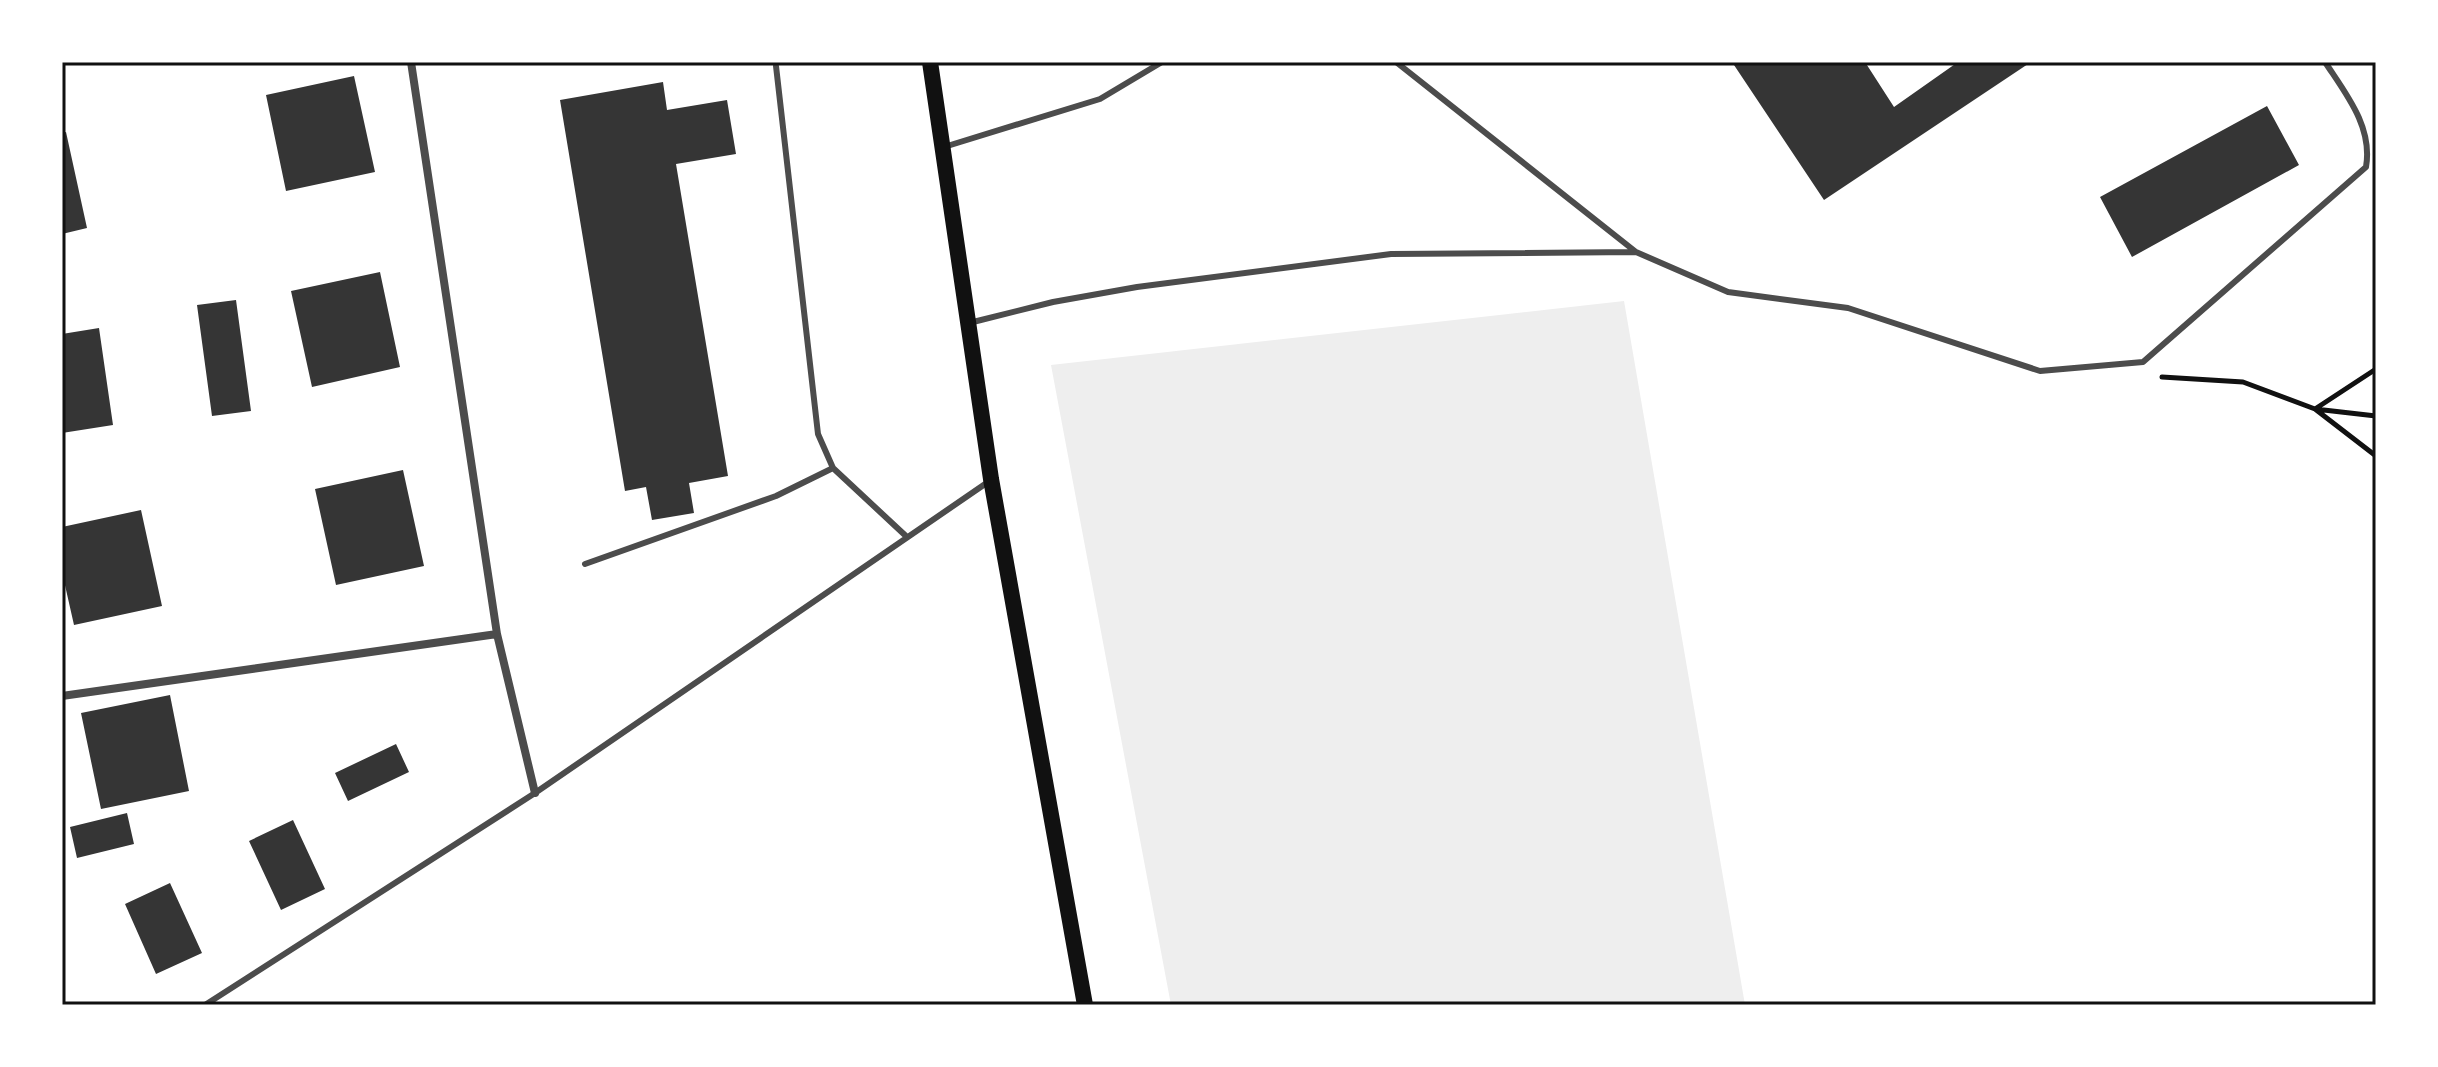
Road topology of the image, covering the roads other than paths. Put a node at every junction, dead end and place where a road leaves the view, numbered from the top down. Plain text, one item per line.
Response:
1 (411, 62) edge
2 (930, 62) edge
3 (1162, 62) edge
4 (1396, 62) edge
5 (2325, 62) edge
6 (776, 66) dead end
7 (944, 147) junction
8 (1636, 252) junction
9 (969, 324) junction
10 (833, 468) junction
11 (991, 479) junction
12 (907, 537) junction
13 (585, 564) dead end
14 (497, 634) junction
15 (62, 696) edge
16 (535, 793) junction
17 (205, 1005) edge
18 (1085, 1005) edge

1 - 14 street
2 - 7 main road
3 - 7 lane
4 - 8 lane
5 - 8 lane
6 - 10 lane
7 - 9 main road
8 - 9 lane
9 - 11 main road
10 - 12 lane
10 - 13 lane
11 - 12 lane
11 - 18 main road
12 - 16 lane
14 - 15 street
14 - 16 street
16 - 17 lane

